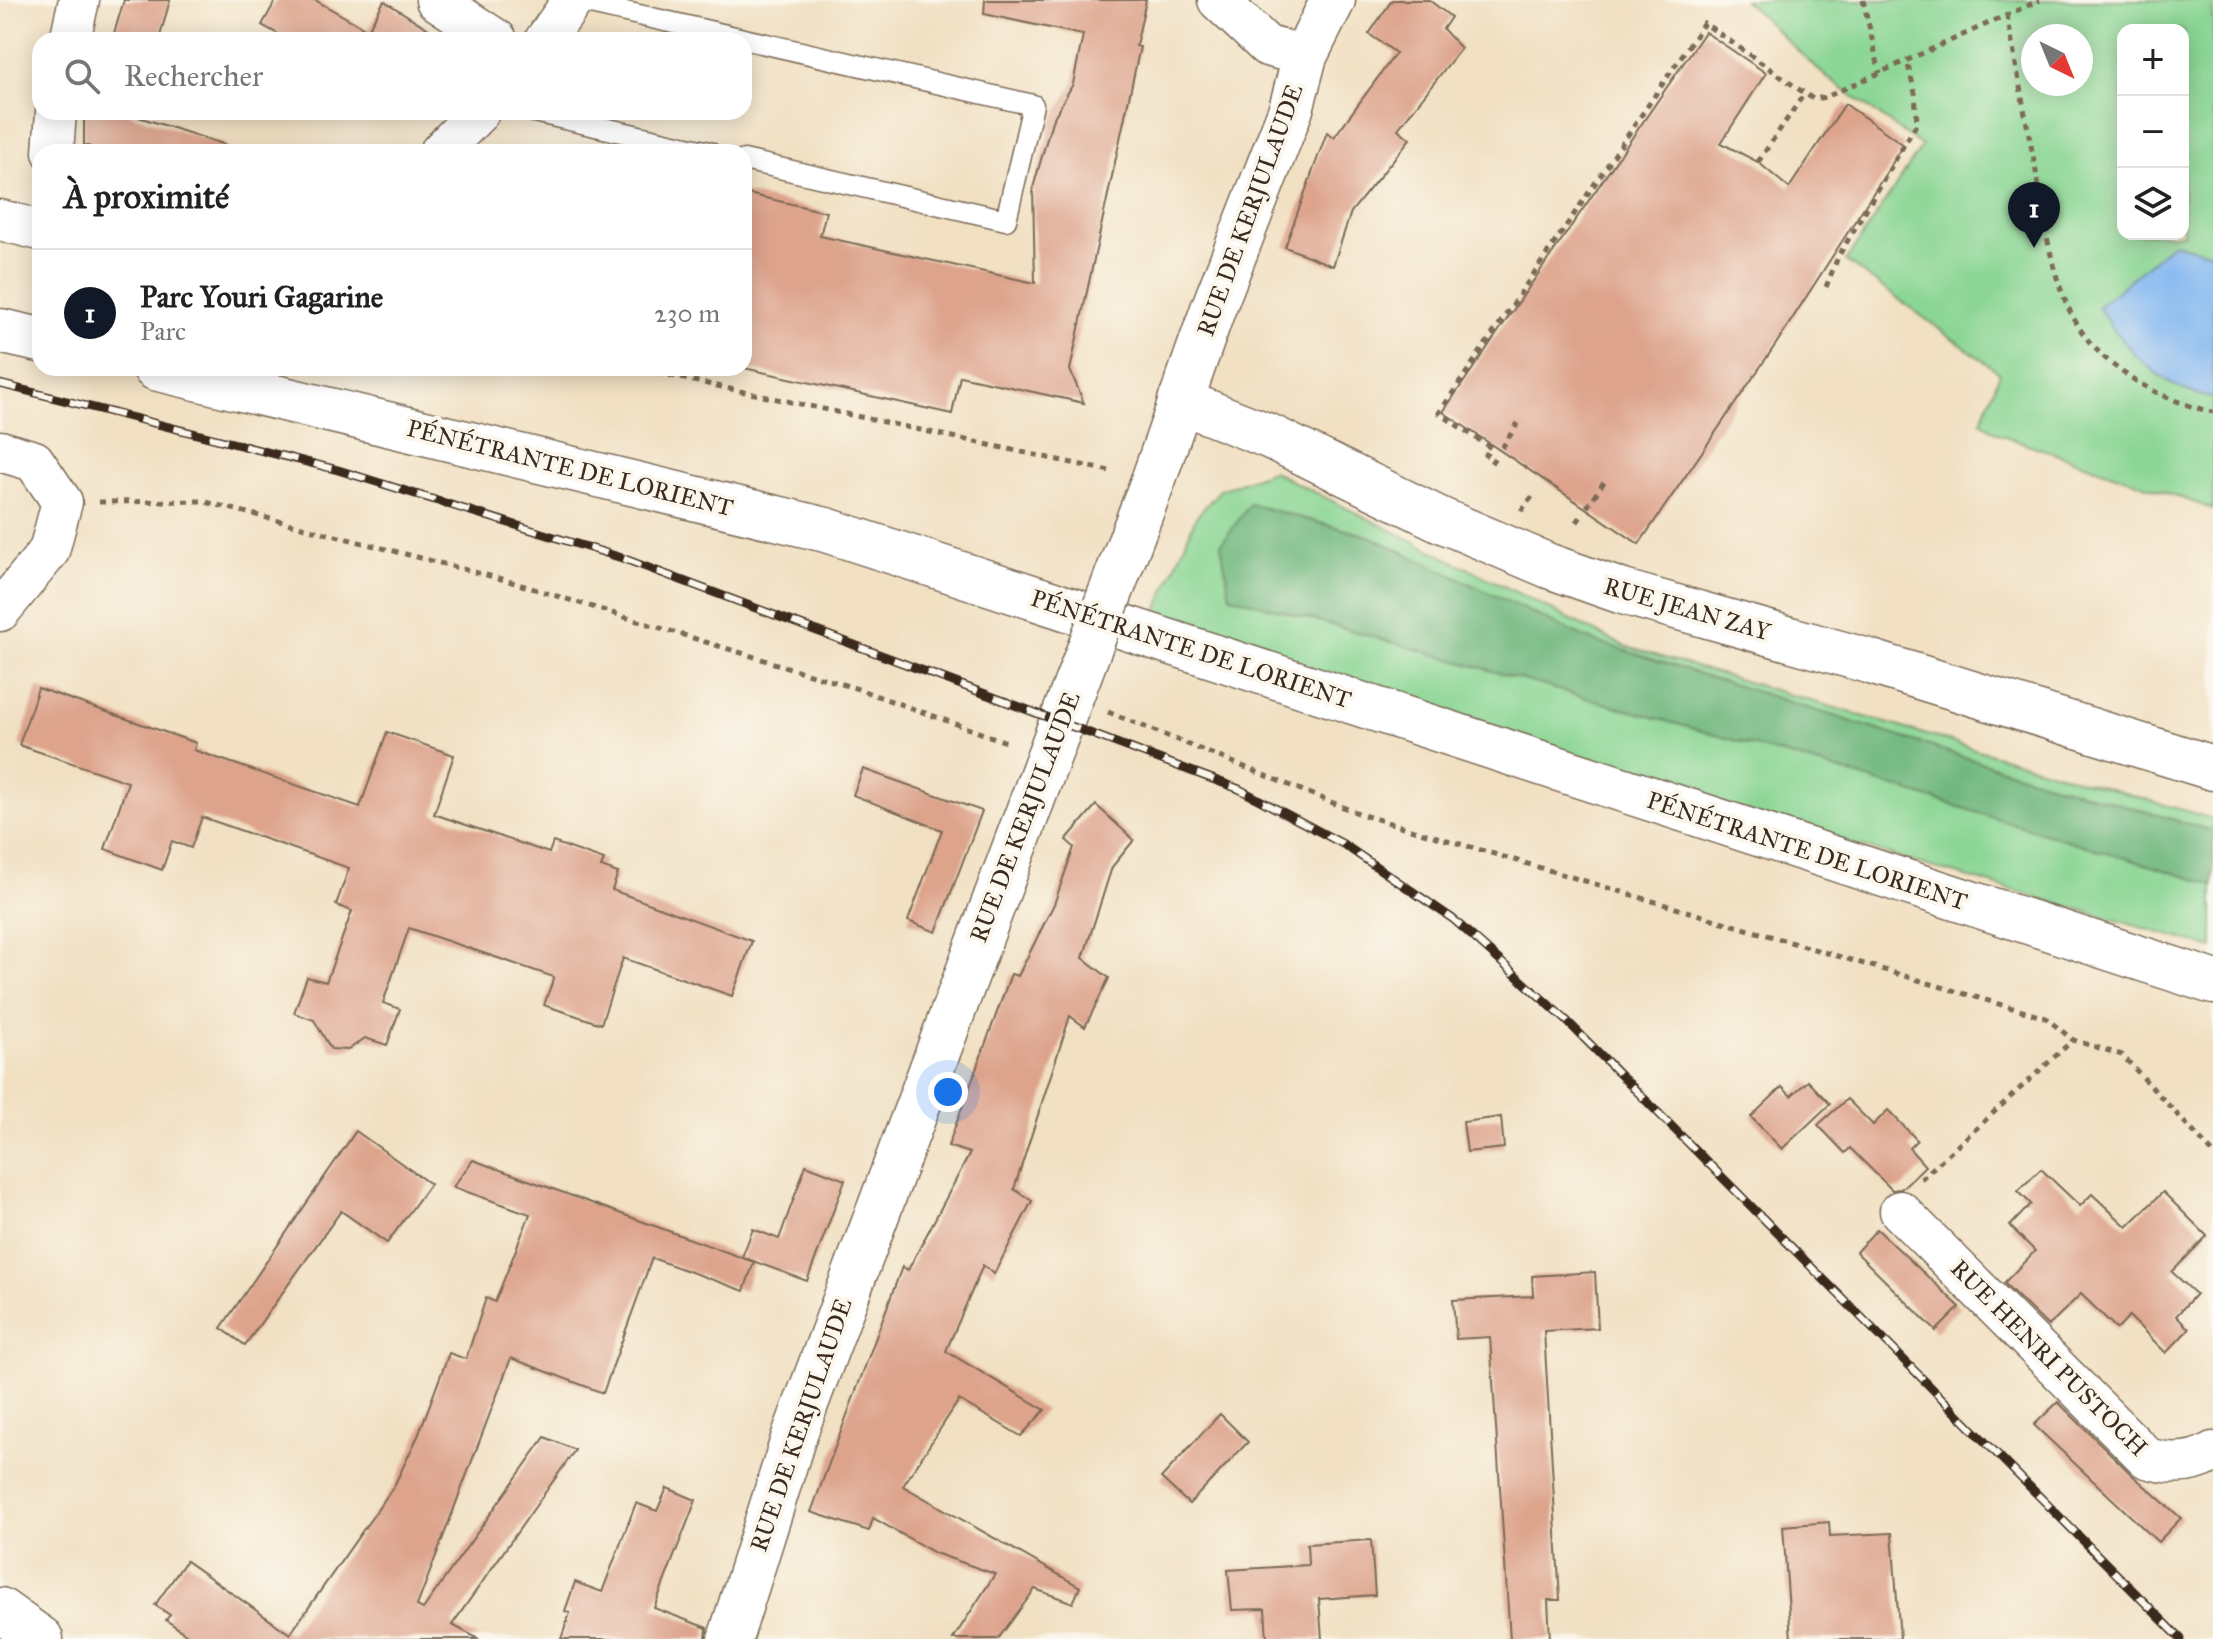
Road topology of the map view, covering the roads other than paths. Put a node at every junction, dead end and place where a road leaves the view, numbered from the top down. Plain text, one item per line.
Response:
1 (79, 0) edge
2 (436, 0) edge
3 (573, 0) edge
4 (1218, 0) edge
5 (1333, 0) edge
6 (72, 32) edge
7 (485, 32) edge
8 (551, 32) edge
9 (713, 32) edge
10 (752, 41) edge
11 (1305, 56) junction
12 (55, 120) edge
13 (471, 120) edge
14 (569, 120) edge
15 (54, 144) edge
16 (448, 144) edge
17 (674, 144) edge
18 (752, 162) edge
19 (0, 220) edge
20 (32, 228) edge
21 (0, 331) edge
22 (32, 338) edge
23 (188, 376) edge
24 (1180, 401) junction
25 (17, 456) edge
26 (0, 611) edge
27 (2213, 768) edge
28 (2213, 982) edge
29 (1900, 1211) road end
30 (2213, 1452) edge
31 (0, 1610) edge
32 (41, 1639) edge
33 (730, 1639) edge

1 - 6 street
2 - 7 street
3 - 8 street
3 - 9 lane
4 - 11 street
5 - 11 street, RUE DE KERJULAUDE
10 - 18 lane
11 - 24 street, RUE DE KERJULAUDE
12 - 15 street
13 - 16 street
14 - 17 lane
19 - 20 street
21 - 22 street
23 - 28 street, PÉNÉTRANTE DE LORIENT
24 - 27 street, RUE JEAN ZAY
24 - 33 street, RUE DE KERJULAUDE, bridge
25 - 26 street
29 - 30 street, RUE HENRI PUSTOCH
31 - 32 street

